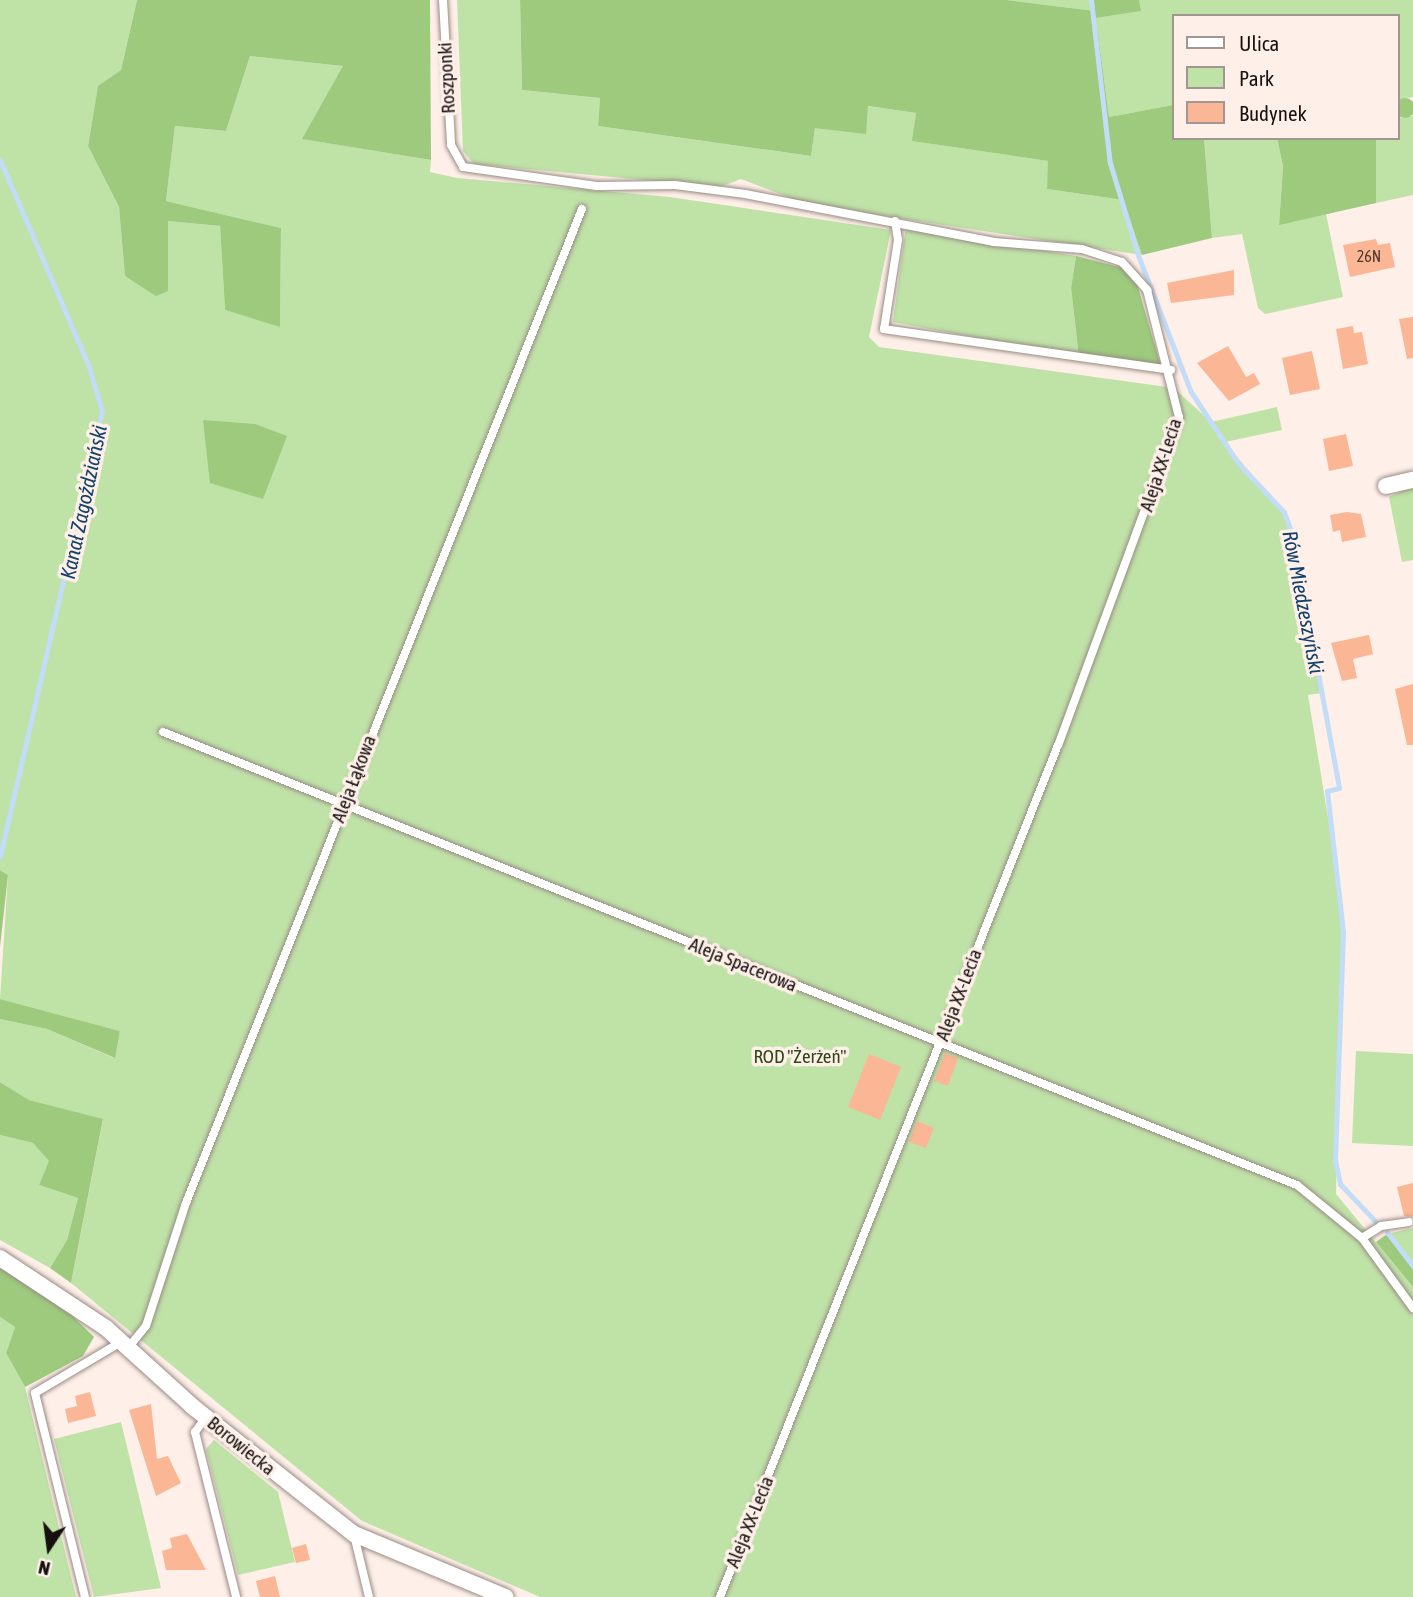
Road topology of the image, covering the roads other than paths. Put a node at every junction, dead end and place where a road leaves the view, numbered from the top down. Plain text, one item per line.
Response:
1 (443, 0) edge
2 (454, 155) joint
3 (582, 209) dead end
4 (895, 221) junction
5 (1171, 370) junction
6 (1413, 481) edge
7 (1386, 486) dead end
8 (163, 732) dead end
9 (344, 805) junction
10 (939, 1046) junction
11 (1409, 1222) dead end
12 (1362, 1238) junction
13 (0, 1258) edge
14 (1413, 1308) edge
15 (125, 1345) junction
16 (206, 1417) junction
17 (354, 1534) junction
18 (85, 1597) edge
19 (236, 1597) edge
20 (369, 1597) edge
21 (505, 1597) edge
22 (720, 1597) edge

1 - 2 lane, Roszponki
2 - 4 lane, Aleja XX-Lecia
3 - 9 lane, Aleja Łąkowa
4 - 5 lane, Aleja XX-Lecia
4 - 5 lane
5 - 10 lane, Aleja XX-Lecia
6 - 7 street
8 - 9 lane, Aleja Spacerowa
9 - 10 lane, Aleja Spacerowa
9 - 15 lane, Aleja Łąkowa
10 - 12 lane, Aleja Spacerowa
10 - 22 lane, Aleja XX-Lecia
11 - 12 lane
12 - 14 lane, Aleja Spacerowa
13 - 15 street, Borowiecka
15 - 16 street, Borowiecka
15 - 18 lane
16 - 17 street, Borowiecka
16 - 19 lane
17 - 20 lane
17 - 21 street, Borowiecka

